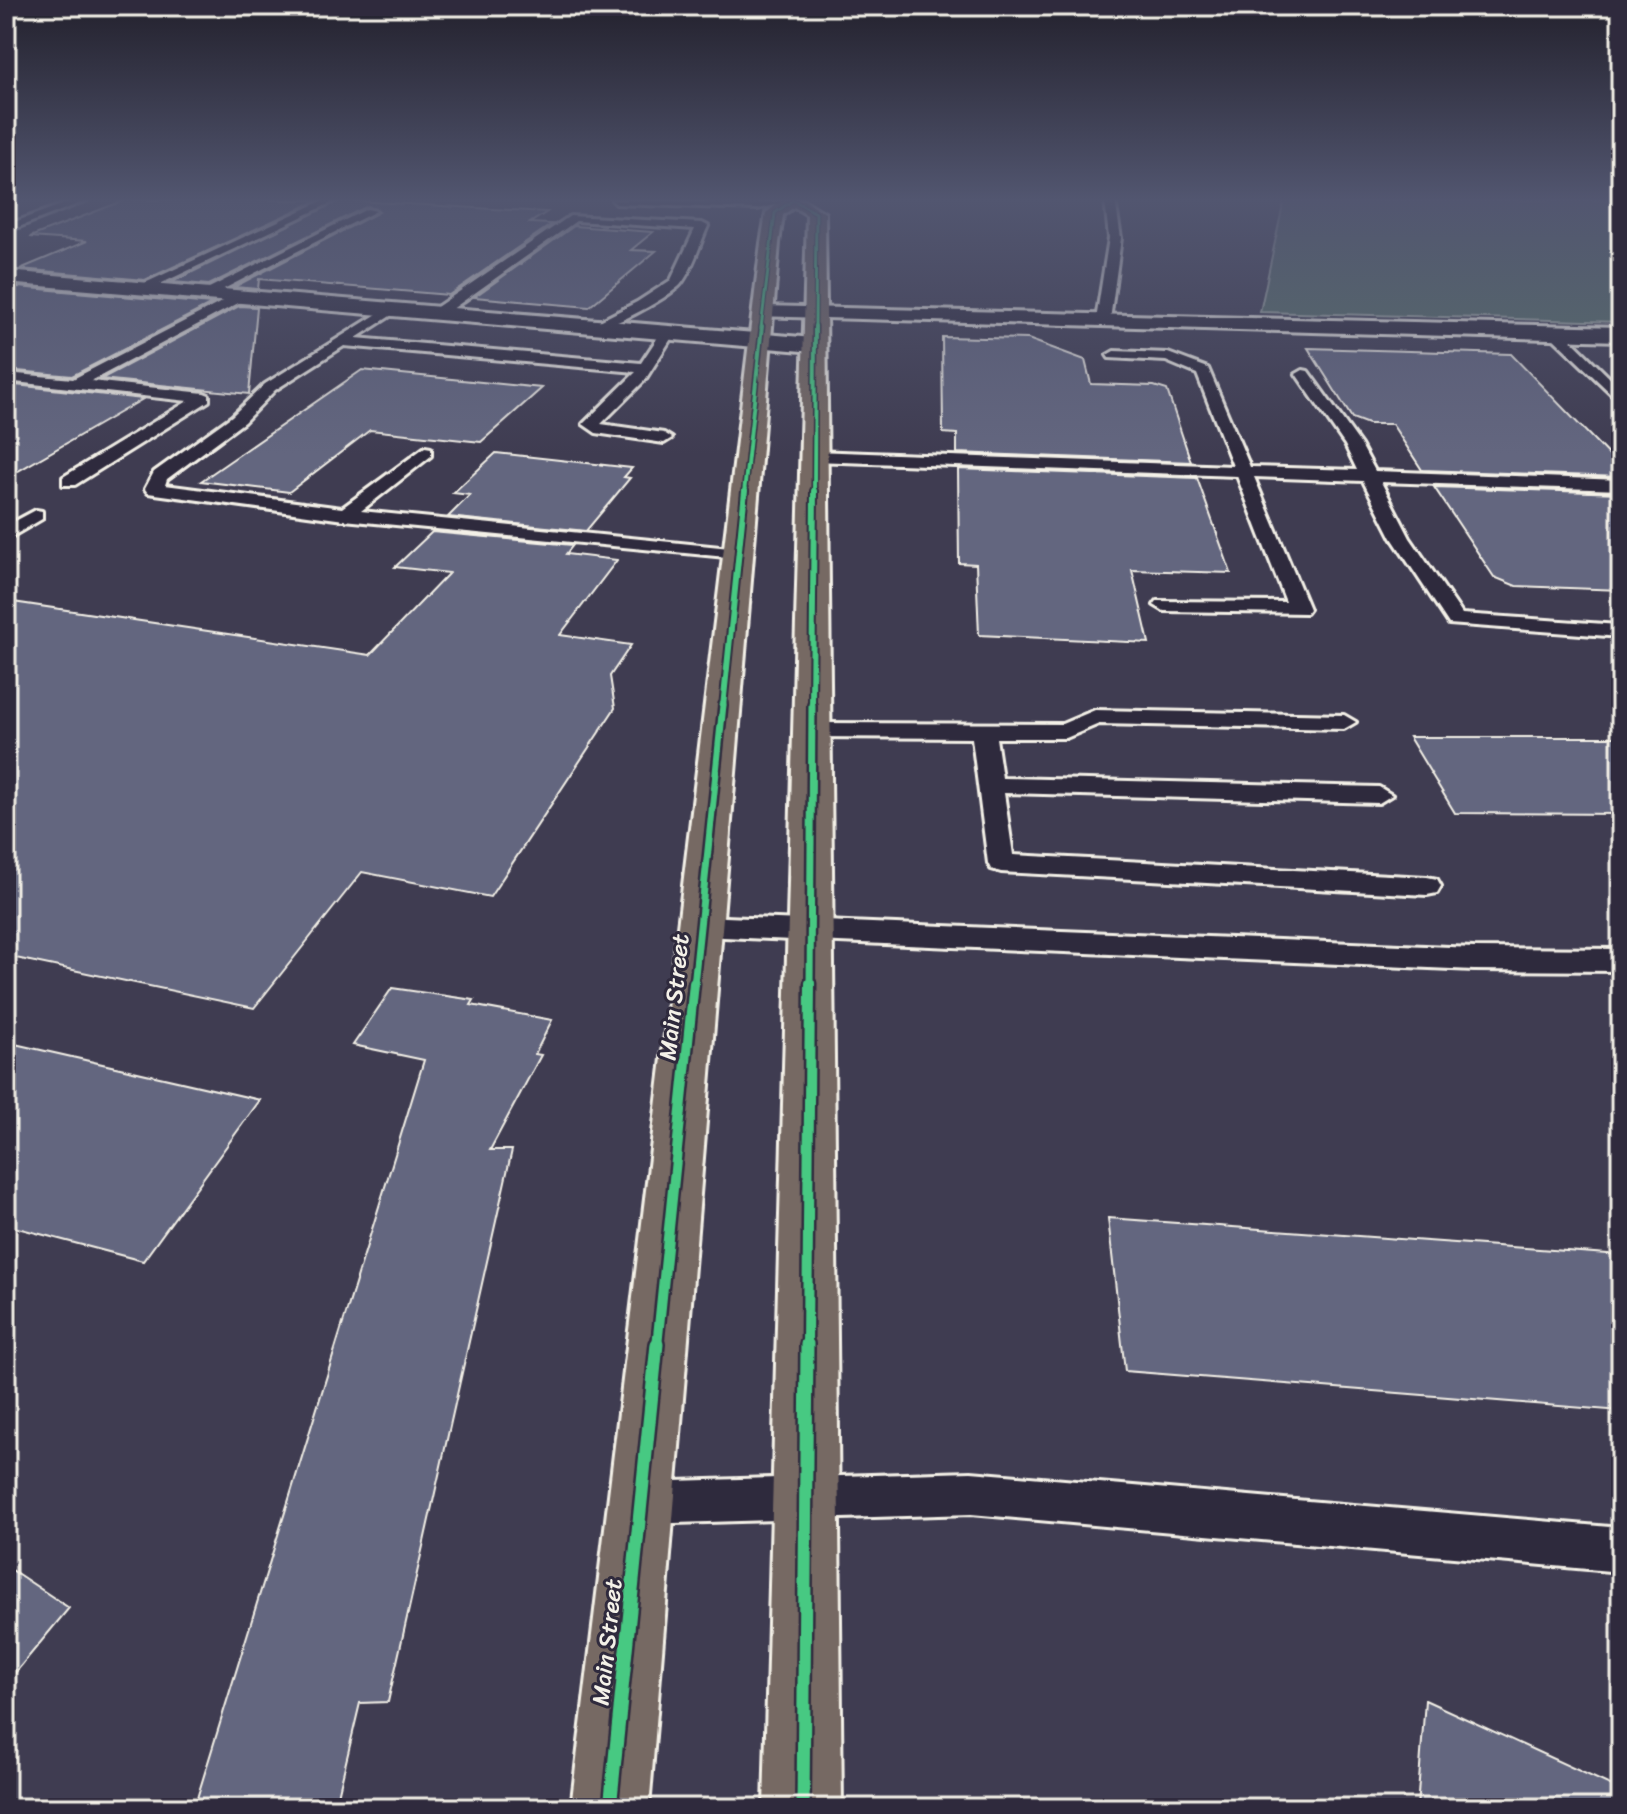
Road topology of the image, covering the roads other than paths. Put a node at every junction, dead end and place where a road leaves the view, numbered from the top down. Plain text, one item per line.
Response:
1 (90, 285) edge
2 (147, 285) edge
3 (222, 285) edge
4 (478, 285) edge
5 (672, 285) edge
6 (767, 285) edge
7 (815, 285) edge
8 (1108, 285) edge
9 (138, 289) junction
10 (203, 294) junction
11 (239, 297) junction
12 (390, 310) junction
13 (436, 314) junction
14 (814, 314) junction
15 (1103, 320) junction
16 (595, 327) junction
17 (762, 327) junction
18 (1555, 332) junction
19 (667, 334) junction
20 (1621, 334) edge
21 (341, 341) junction
22 (814, 345) junction
23 (1114, 355) dead end
24 (645, 368) junction
25 (1303, 374) dead end
26 (6, 377) edge
27 (75, 384) junction
28 (1621, 398) edge
29 (664, 438) dead end
30 (425, 452) dead end
31 (813, 456) junction
32 (1242, 471) junction
33 (1366, 476) junction
34 (69, 481) dead end
35 (1621, 485) edge
36 (36, 515) dead end
37 (344, 515) junction
38 (6, 534) edge
39 (740, 555) junction
40 (1164, 605) dead end
41 (1619, 631) dead end
42 (1344, 722) dead end
43 (811, 730) junction
44 (983, 731) junction
45 (990, 785) junction
46 (1379, 795) dead end
47 (1427, 886) dead end
48 (702, 926) junction
49 (810, 931) junction
50 (1621, 960) edge
51 (807, 1499) junction
52 (642, 1503) junction
53 (1621, 1550) edge
54 (610, 1808) edge
55 (803, 1808) edge

1 - 9 street
2 - 9 lane
3 - 10 lane
4 - 13 lane
5 - 16 lane
6 - 17 main road, Main Street
7 - 14 main road
8 - 15 lane
9 - 10 street
10 - 11 street
11 - 12 street
11 - 27 lane
12 - 13 street
12 - 21 lane
13 - 16 street
14 - 15 street
14 - 17 street
14 - 22 main road
15 - 18 street
16 - 19 street
17 - 19 street
17 - 22 street
17 - 39 main road, Main Street
18 - 20 street
18 - 28 lane
19 - 24 lane
21 - 24 lane
21 - 37 lane
22 - 31 main road
23 - 32 lane
24 - 29 lane
25 - 33 lane
26 - 27 lane
27 - 34 lane
30 - 37 lane
31 - 32 lane
31 - 43 main road
32 - 33 lane
32 - 40 lane
33 - 35 lane
33 - 41 lane
36 - 38 lane
37 - 39 lane
39 - 48 main road, Main Street
42 - 44 lane
43 - 44 lane
43 - 49 main road
44 - 45 lane
45 - 46 lane
45 - 47 lane
48 - 49 lane
48 - 52 main road, Main Street
49 - 50 lane
49 - 51 main road
51 - 52 lane
51 - 53 lane
51 - 55 main road
52 - 54 main road, Main Street

